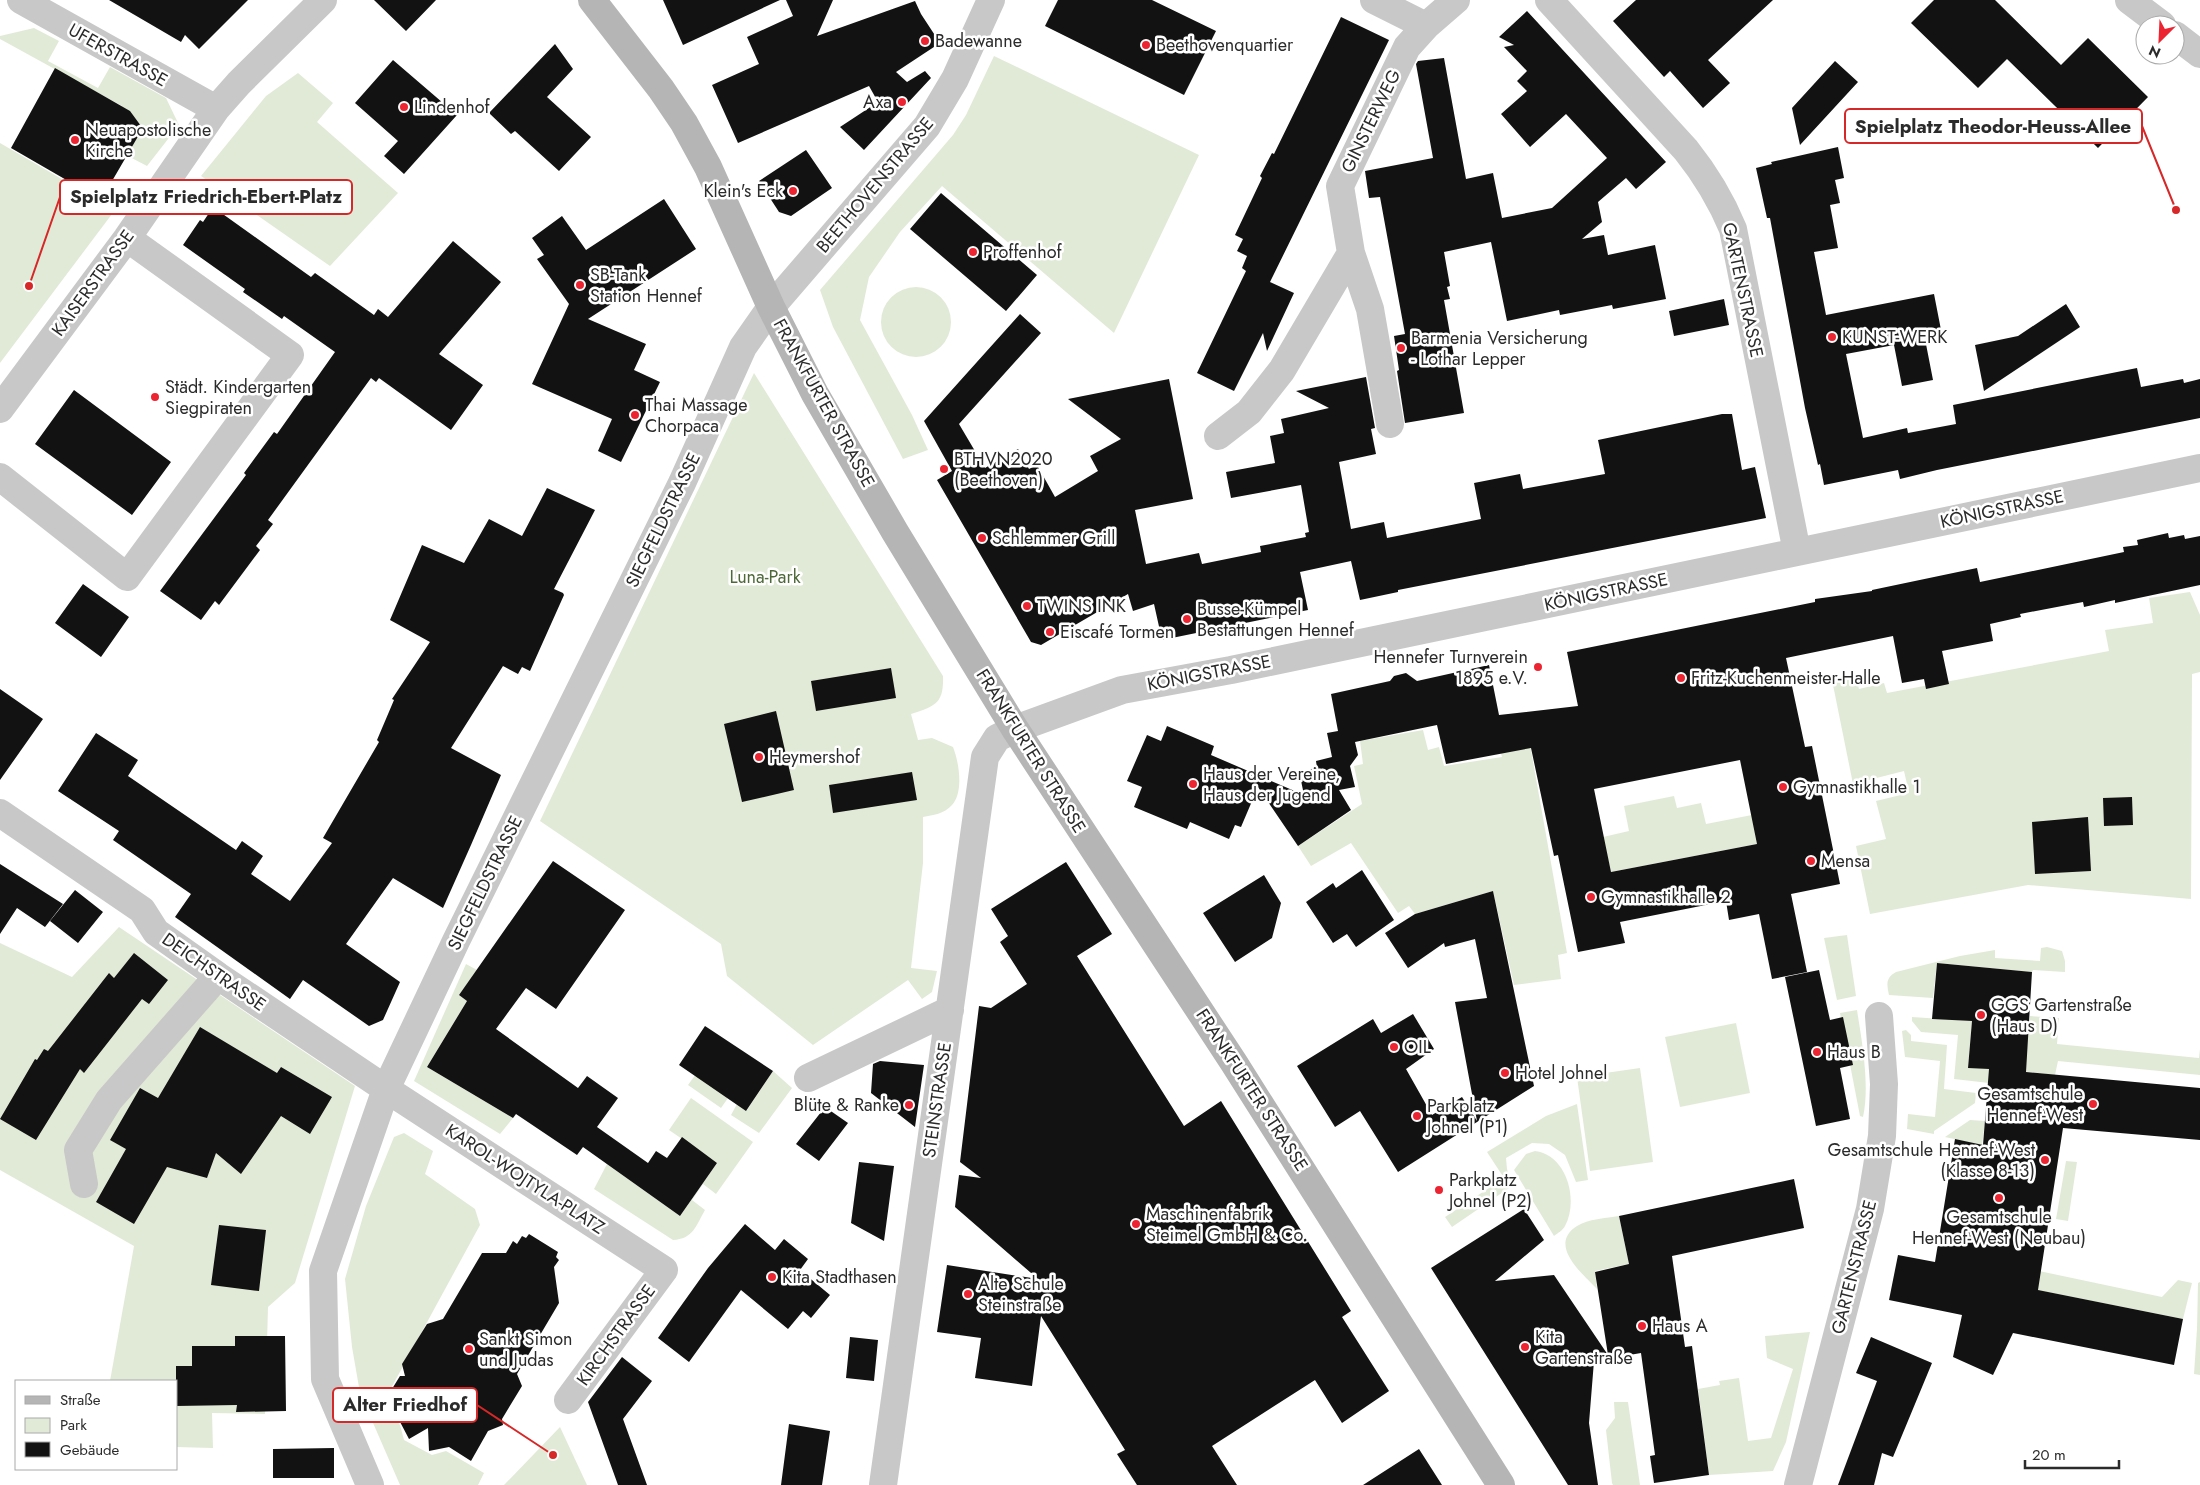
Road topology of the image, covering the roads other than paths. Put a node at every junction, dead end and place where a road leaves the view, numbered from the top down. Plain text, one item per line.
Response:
1 (21, 0) edge
2 (323, 0) edge
3 (592, 0) edge
4 (991, 0) edge
5 (1374, 0) edge
6 (1456, 0) edge
7 (1549, 0) edge
8 (2129, 0) edge
9 (2149, 15) edge
10 (1426, 26) junction
11 (2185, 43) edge
12 (2200, 54) edge
13 (216, 109) junction
14 (126, 238) junction
15 (1351, 253) junction
16 (772, 307) junction
17 (0, 409) edge
18 (1390, 424) dead end
19 (1218, 436) dead end
20 (2200, 468) edge
21 (0, 477) edge
22 (1796, 552) junction
23 (1015, 729) junction
24 (0, 813) edge
25 (218, 976) junction
26 (950, 1010) junction
27 (1879, 1016) dead end
28 (808, 1078) dead end
29 (386, 1089) junction
30 (84, 1184) dead end
31 (664, 1270) joint
32 (568, 1400) dead end
33 (370, 1485) edge
34 (883, 1485) edge
35 (1501, 1485) edge
36 (1798, 1485) edge

1 - 13 street, UFERSTRASSE
2 - 13 street, KAISERSTRASSE
3 - 16 main road, FRANKFURTER STRASSE
4 - 16 street, BEETHOVENSTRASSE
5 - 10 street
6 - 10 street, GINSTERWEG
7 - 22 street, GARTENSTRASSE
8 - 9 street
10 - 15 street, GINSTERWEG
11 - 12 street
13 - 14 street, KAISERSTRASSE
14 - 17 street, KAISERSTRASSE
14 - 21 street
15 - 18 street, GINSTERWEG
15 - 19 street
16 - 23 main road, FRANKFURTER STRASSE
16 - 29 street, SIEGFELDSTRASSE
20 - 22 street, KÖNIGSTRASSE
22 - 23 street, KÖNIGSTRASSE
23 - 26 street, STEINSTRASSE
23 - 35 main road, FRANKFURTER STRASSE
24 - 25 street, DEICHSTRASSE
25 - 29 street, DEICHSTRASSE
25 - 30 street
26 - 28 street
26 - 34 street, STEINSTRASSE
27 - 36 street, GARTENSTRASSE
29 - 31 street, KAROL-WOJTYLA-PLATZ
29 - 33 street, SIEGFELDSTRASSE
31 - 32 street, KIRCHSTRASSE

